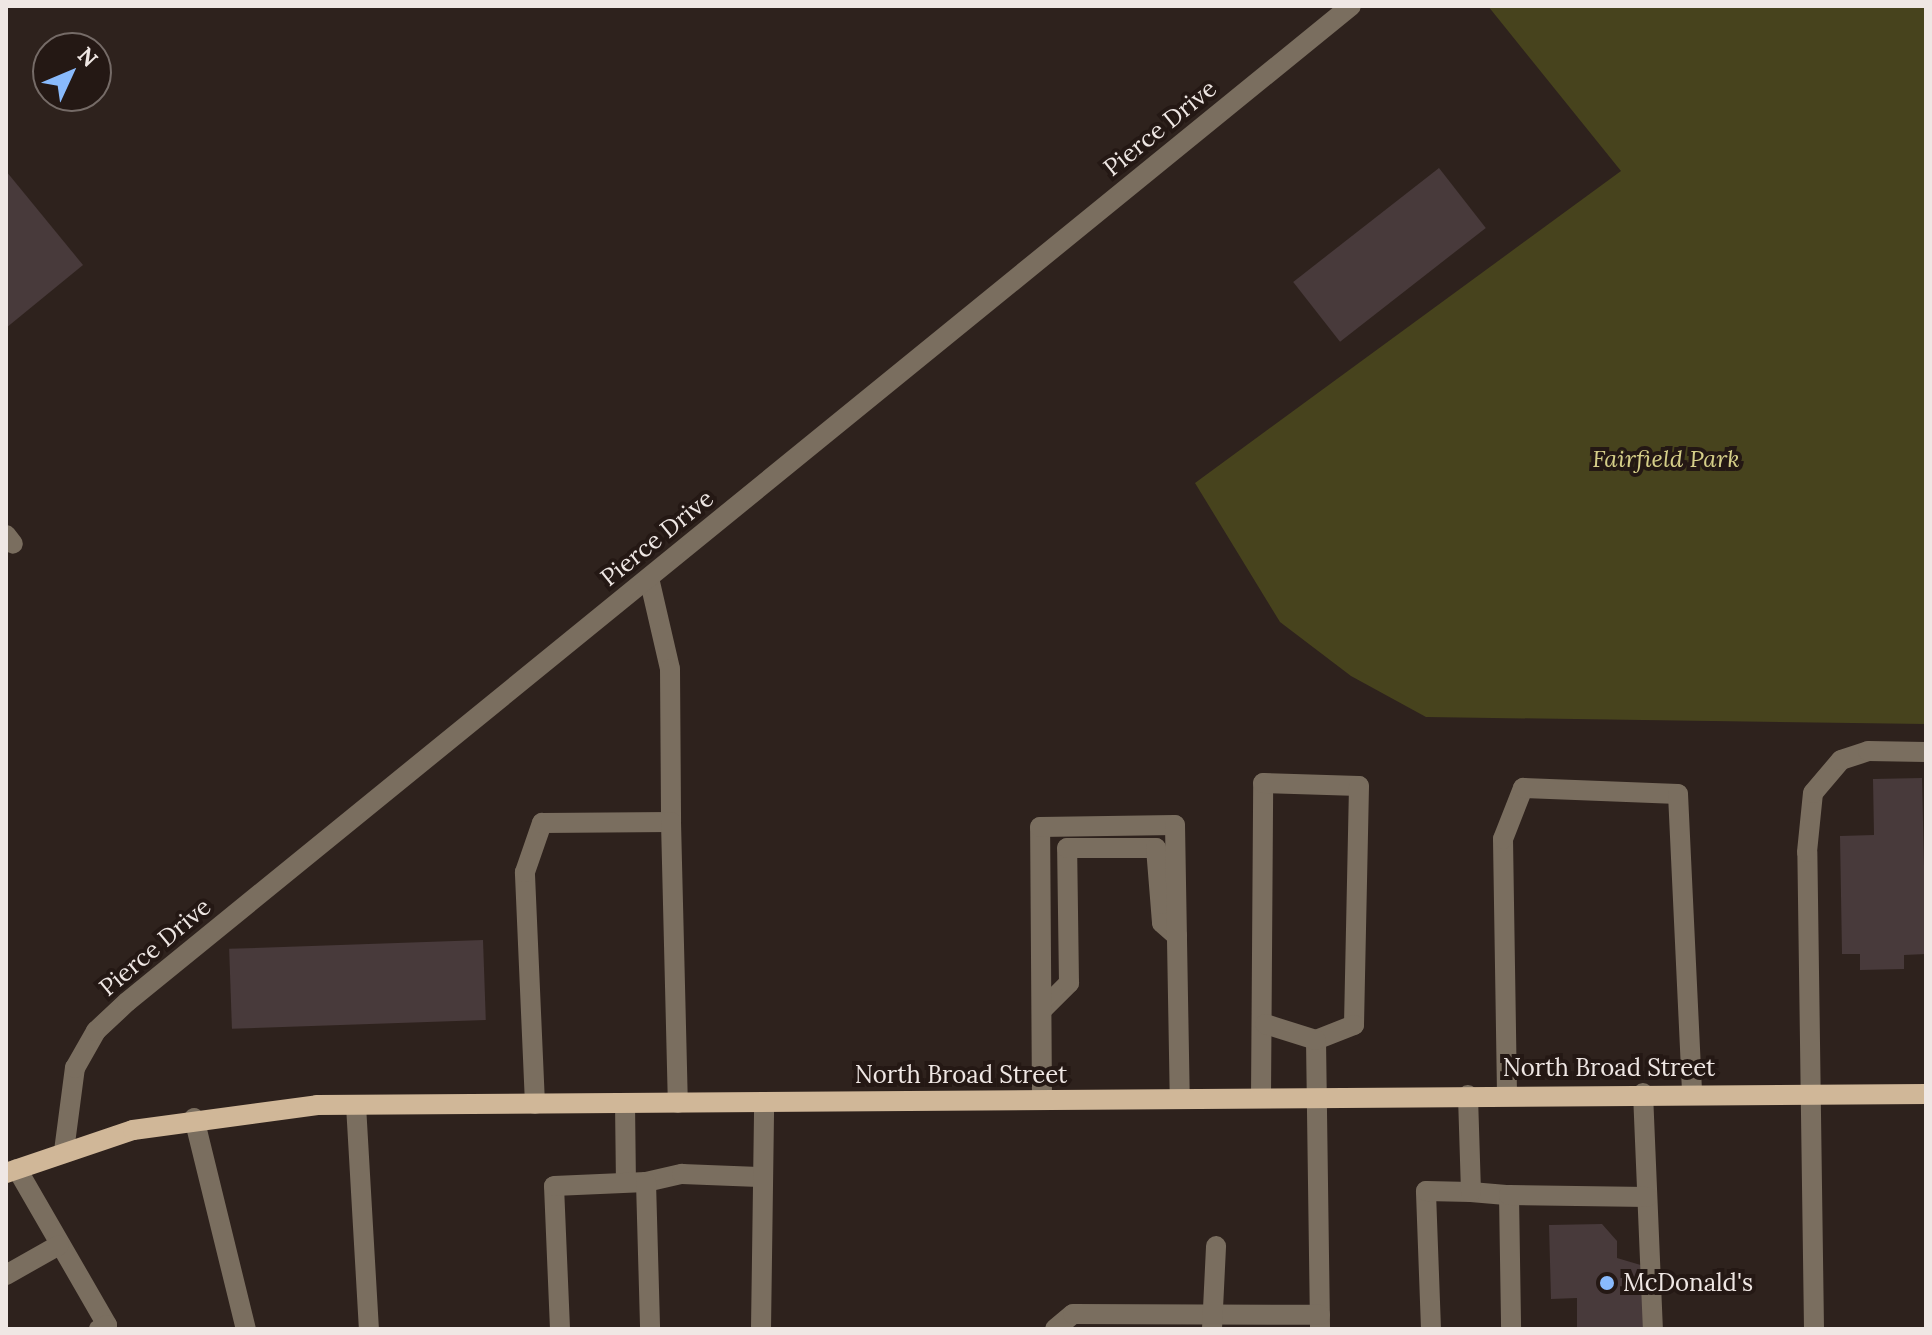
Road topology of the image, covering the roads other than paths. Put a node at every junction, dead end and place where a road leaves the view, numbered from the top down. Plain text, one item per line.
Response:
1 (1351, 6) edge
2 (649, 578) junction
3 (1926, 752) edge
4 (671, 822) junction
5 (1177, 936) junction
6 (1043, 1009) junction
7 (1265, 1024) junction
8 (1316, 1040) junction
9 (1692, 1092) junction
10 (1643, 1093) junction
11 (1816, 1093) junction
12 (1507, 1094) junction
13 (1926, 1094) edge
14 (1468, 1095) junction
15 (1317, 1096) junction
16 (1261, 1097) junction
17 (1180, 1099) junction
18 (1042, 1100) junction
19 (764, 1102) junction
20 (625, 1103) junction
21 (678, 1103) junction
22 (535, 1104) junction
23 (356, 1105) junction
24 (194, 1118) junction
25 (64, 1151) junction
26 (11, 1171) edge
27 (759, 1177) junction
28 (636, 1182) junction
29 (1471, 1192) junction
30 (1509, 1195) junction
31 (1647, 1197) junction
32 (59, 1245) junction
33 (1216, 1246) dead end
34 (6, 1275) edge
35 (1212, 1321) edge
36 (1320, 1322) edge
37 (106, 1328) edge
38 (246, 1329) edge
39 (369, 1329) edge
40 (560, 1329) edge
41 (650, 1329) edge
42 (761, 1329) edge
43 (1055, 1329) edge
44 (1431, 1329) edge
45 (1511, 1329) edge
46 (1653, 1329) edge
47 (1814, 1329) edge

1 - 2 street, Pierce Drive
2 - 4 street
2 - 25 street, Pierce Drive
3 - 11 street
4 - 21 street
4 - 22 street
5 - 6 street
5 - 6 street
5 - 17 street
6 - 18 street
7 - 8 street
7 - 8 street
7 - 16 street
8 - 15 street
9 - 10 main road, North Broad Street
9 - 11 main road, North Broad Street
9 - 12 street
10 - 12 main road, North Broad Street
10 - 31 street
11 - 13 main road, North Broad Street
11 - 47 street
12 - 14 main road, North Broad Street
14 - 15 main road, North Broad Street
14 - 29 street
15 - 16 main road, North Broad Street
15 - 36 street
16 - 17 main road, North Broad Street
17 - 18 main road, North Broad Street
18 - 19 main road, North Broad Street
19 - 21 main road, North Broad Street
19 - 27 street
20 - 21 main road, North Broad Street
20 - 22 main road, North Broad Street
20 - 28 street
22 - 23 main road, North Broad Street
23 - 24 main road, North Broad Street
23 - 39 street
24 - 25 main road, North Broad Street
24 - 38 street
25 - 26 main road, North Broad Street
26 - 32 street
27 - 28 street
27 - 42 street
28 - 40 street
28 - 41 street
29 - 30 street
29 - 44 street
30 - 31 street
30 - 45 street
31 - 46 street
32 - 34 street
32 - 37 street
33 - 35 street
35 - 36 street
35 - 43 street

